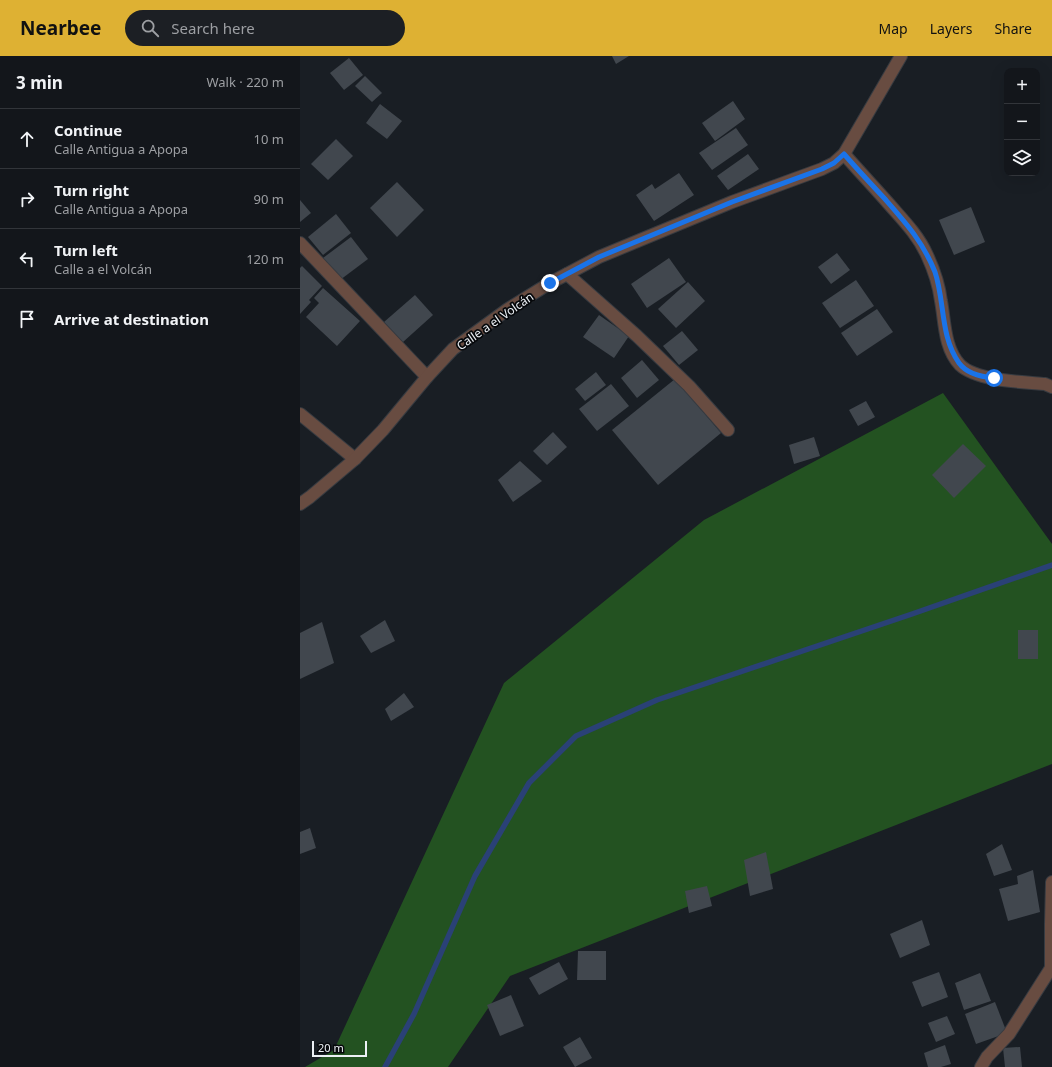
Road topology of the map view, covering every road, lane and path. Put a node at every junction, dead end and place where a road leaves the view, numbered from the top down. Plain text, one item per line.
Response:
1 (901, 56) edge
2 (844, 154) junction
3 (300, 243) edge
4 (567, 274) junction
5 (427, 377) junction
6 (1052, 387) edge
7 (300, 414) edge
8 (728, 430) dead end
9 (355, 459) junction
10 (300, 504) edge
11 (1052, 882) edge
12 (981, 1067) edge

1 - 2 street
2 - 4 street, Calle a el Volcán
2 - 6 street
3 - 5 street
4 - 5 street, Calle a el Volcán
4 - 8 street
5 - 9 street, Calle a el Volcán
7 - 9 street
9 - 10 street, Calle a el Volcán
11 - 12 street

